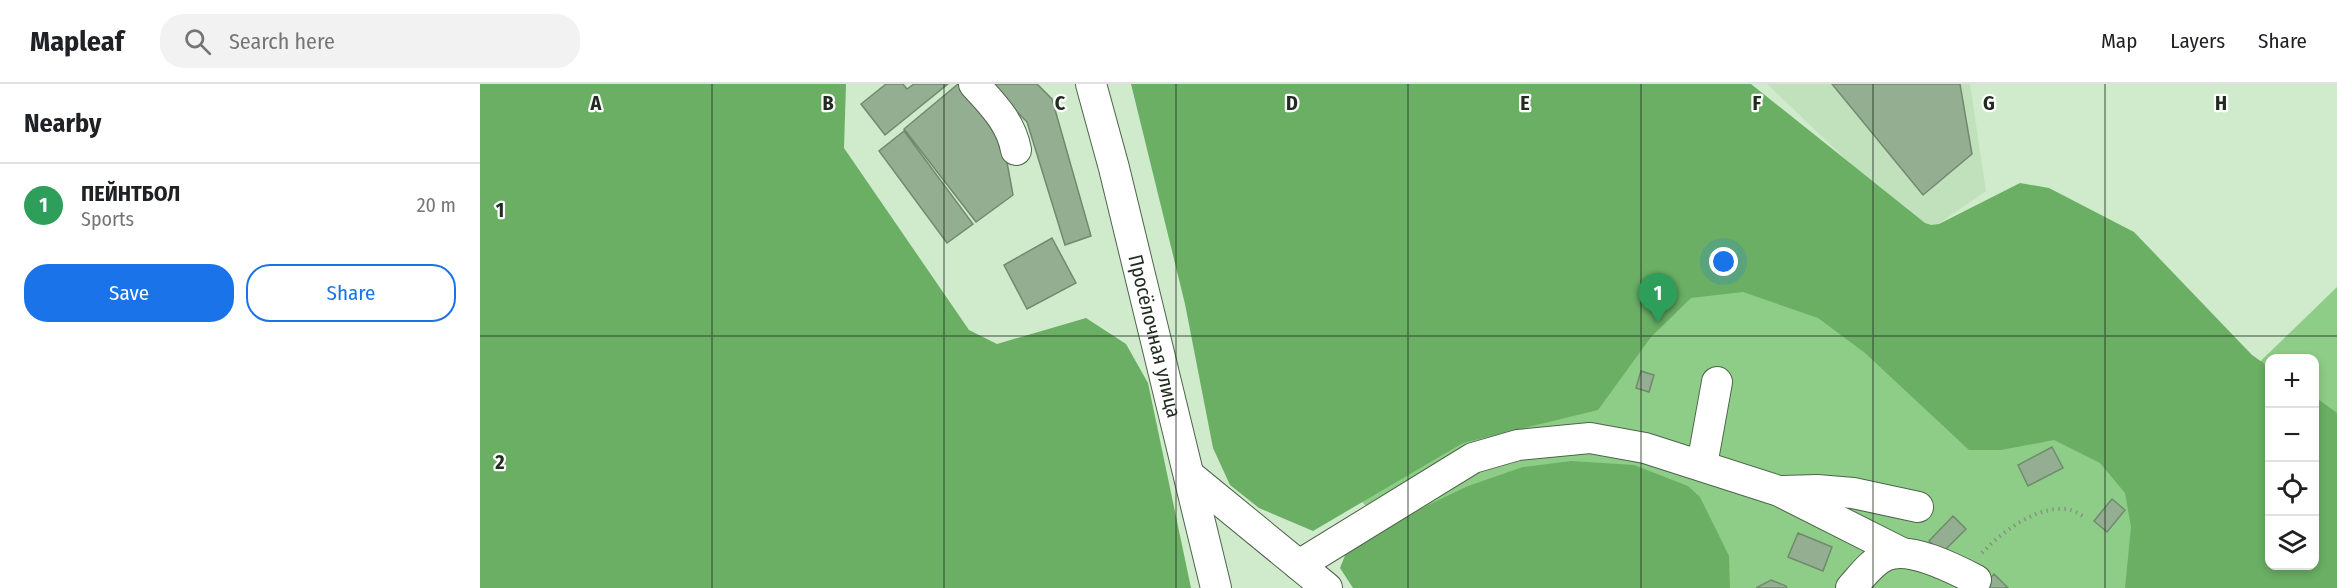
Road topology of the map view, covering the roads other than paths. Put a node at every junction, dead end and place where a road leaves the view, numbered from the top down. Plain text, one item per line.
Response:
1 (974, 84) edge
2 (1090, 84) edge
3 (1016, 150) dead end
4 (1717, 382) dead end
5 (1702, 465) junction
6 (1190, 475) junction
7 (1779, 491) junction
8 (1918, 507) dead end
9 (1902, 553) junction
10 (1299, 565) junction
11 (1970, 577) road end
12 (1216, 588) edge
13 (1327, 588) edge
14 (1851, 588) edge

1 - 3 street
2 - 6 street, Просёлочная улица
4 - 5 street
5 - 7 street
5 - 10 street
6 - 10 street
6 - 12 street, Просёлочная улица
7 - 8 street
7 - 9 street
9 - 11 street
9 - 14 street
10 - 13 street

